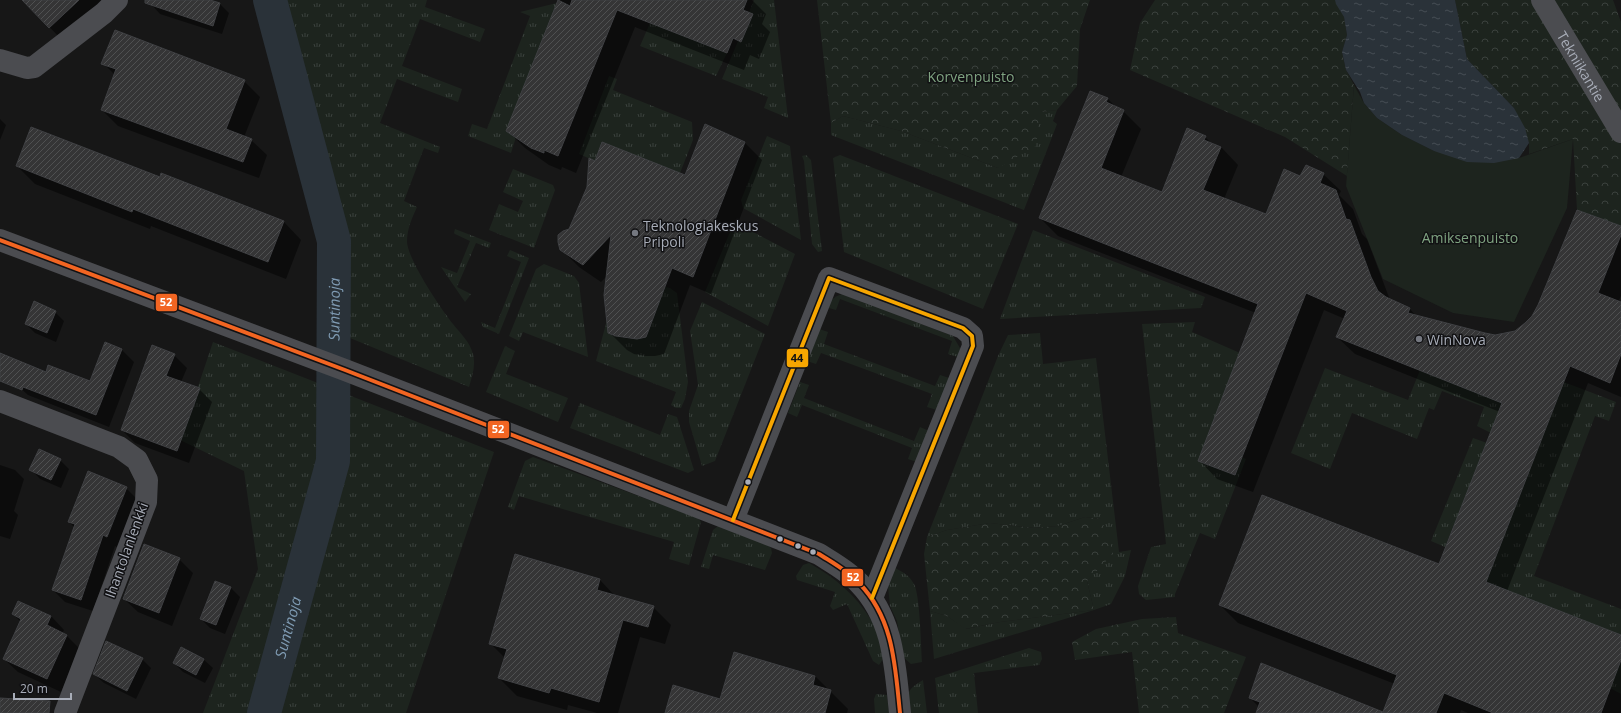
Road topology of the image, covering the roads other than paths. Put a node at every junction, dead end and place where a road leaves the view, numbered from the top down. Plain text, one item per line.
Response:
1 (117, 0) edge
2 (1542, 0) edge
3 (0, 60) edge
4 (1621, 132) edge
5 (0, 240) edge
6 (0, 400) edge
7 (733, 520) junction
8 (872, 598) junction
9 (65, 713) edge
10 (900, 713) edge

1 - 3 street
2 - 4 street, Tekniikantie
5 - 7 street
6 - 9 street, Ihantolanlenkki
7 - 8 street
7 - 8 street
8 - 10 street

